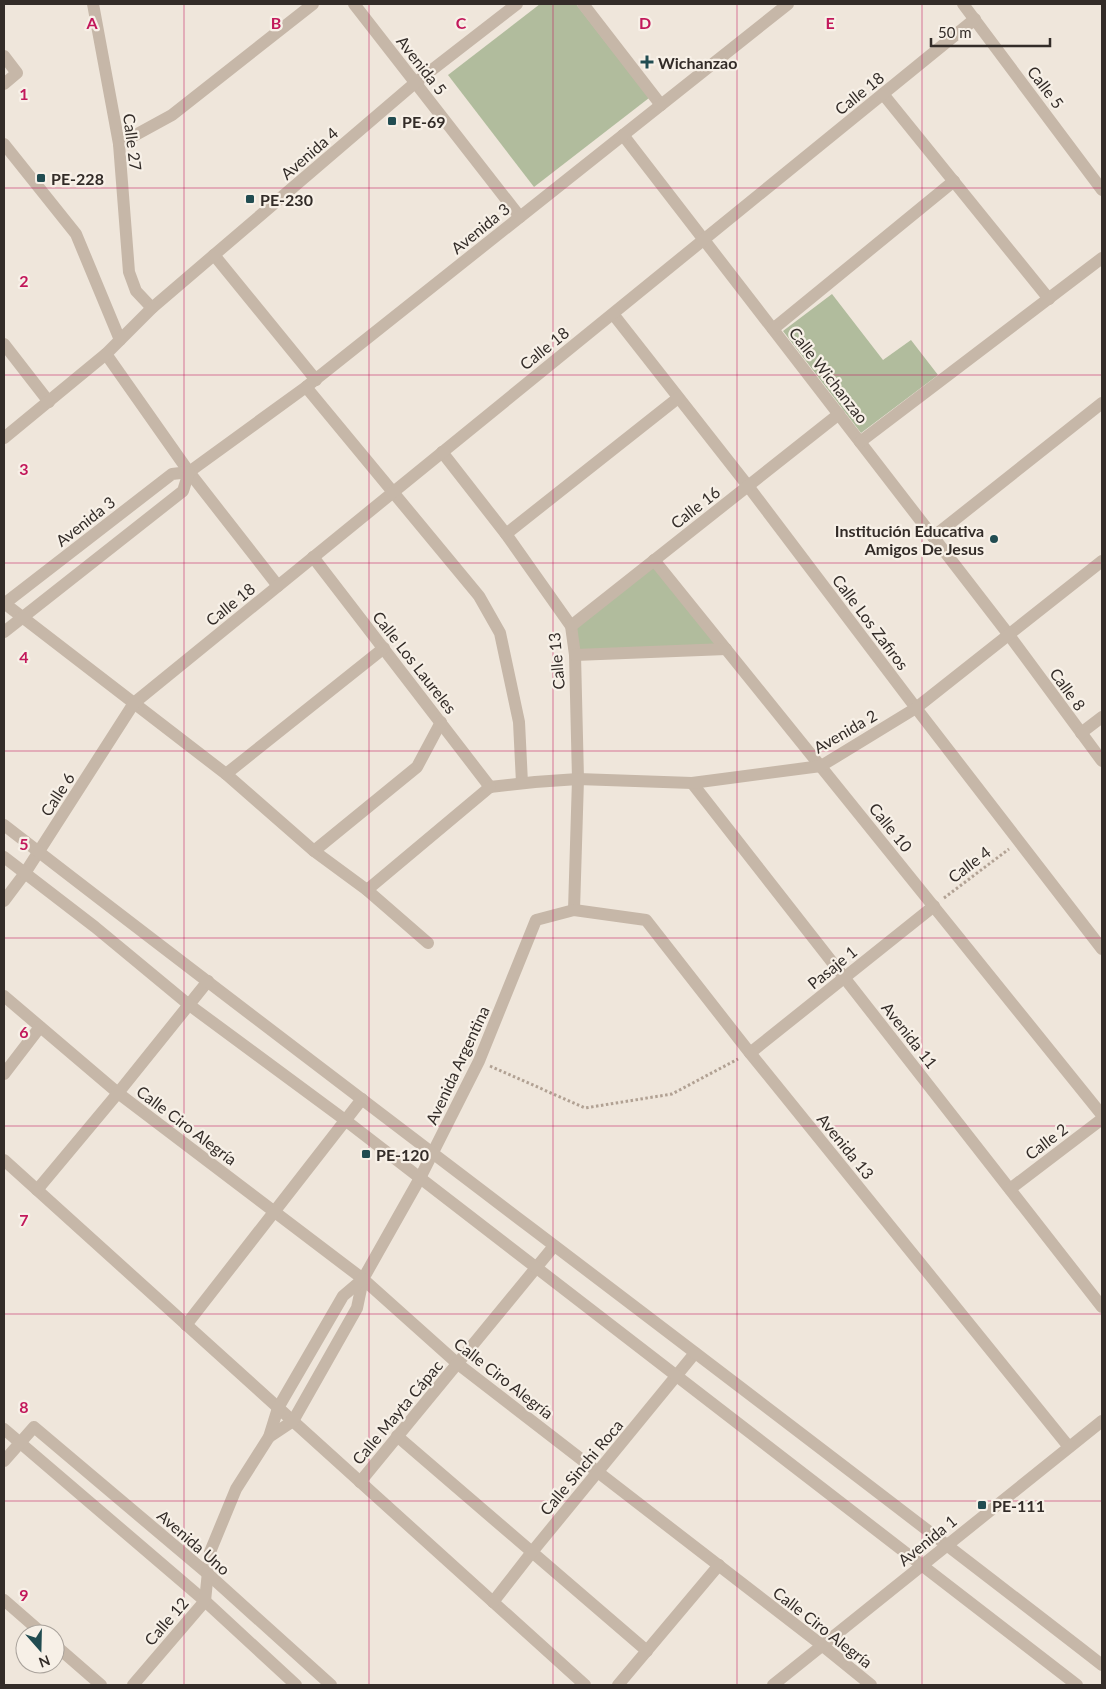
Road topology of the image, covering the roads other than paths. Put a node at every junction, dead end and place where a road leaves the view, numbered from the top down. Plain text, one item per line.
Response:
1 (93, 4) edge
2 (313, 4) edge
3 (354, 4) edge
4 (514, 4) edge
5 (583, 4) edge
6 (788, 4) edge
7 (963, 4) edge
8 (975, 19) junction
9 (4, 56) edge
10 (415, 83) junction
11 (4, 84) edge
12 (883, 94) junction
13 (661, 105) junction
14 (623, 135) junction
15 (4, 144) edge
16 (119, 144) junction
17 (954, 181) junction
18 (1102, 190) edge
19 (520, 217) junction
20 (704, 239) junction
21 (214, 255) junction
22 (1102, 258) edge
23 (1049, 299) junction
24 (152, 308) junction
25 (613, 314) junction
26 (773, 329) junction
27 (120, 340) junction
28 (4, 344) edge
29 (106, 354) junction
30 (311, 384) junction
31 (678, 398) junction
32 (49, 402) junction
33 (1102, 403) edge
34 (839, 414) junction
35 (4, 438) edge
36 (860, 442) junction
37 (442, 452) junction
38 (189, 472) junction
39 (748, 486) junction
40 (392, 493) junction
41 (506, 534) junction
42 (933, 536) junction
43 (313, 557) junction
44 (654, 560) junction
45 (1102, 561) edge
46 (278, 586) junction
47 (4, 604) edge
48 (24, 617) junction
49 (571, 626) junction
50 (4, 632) edge
51 (1009, 635) junction
52 (384, 648) junction
53 (726, 649) junction
54 (575, 655) junction
55 (134, 703) junction
56 (916, 708) junction
57 (1102, 717) edge
58 (441, 722) junction
59 (1081, 733) junction
60 (1102, 761) edge
61 (821, 766) junction
62 (226, 774) junction
63 (578, 780) junction
64 (522, 783) junction
65 (692, 783) junction
66 (490, 787) junction
67 (4, 825) edge
68 (314, 851) junction
69 (39, 852) junction
70 (4, 857) edge
71 (25, 873) junction
72 (367, 890) junction
73 (4, 901) edge
74 (934, 906) junction
75 (574, 910) junction
76 (428, 943) dead end
77 (1102, 949) edge
78 (844, 977) junction
79 (208, 981) junction
80 (4, 996) edge
81 (188, 1004) junction
82 (40, 1027) junction
83 (750, 1053) junction
84 (4, 1074) edge
85 (118, 1094) junction
86 (362, 1099) junction
87 (1102, 1115) edge
88 (1102, 1119) edge
89 (345, 1120) junction
90 (433, 1154) junction
91 (4, 1160) edge
92 (420, 1178) junction
93 (1010, 1189) junction
94 (37, 1190) junction
95 (274, 1212) junction
96 (554, 1246) junction
97 (537, 1269) junction
98 (363, 1279) junction
99 (1102, 1307) edge
100 (186, 1325) junction
101 (695, 1353) junction
102 (458, 1364) junction
103 (677, 1377) junction
104 (278, 1408) junction
105 (293, 1421) junction
106 (1102, 1422) edge
107 (4, 1429) edge
108 (397, 1436) junction
109 (270, 1437) junction
110 (21, 1443) junction
111 (1069, 1447) junction
112 (4, 1461) edge
113 (599, 1473) junction
114 (360, 1482) junction
115 (948, 1545) junction
116 (532, 1552) junction
117 (719, 1566) junction
118 (922, 1566) junction
119 (208, 1574) junction
120 (4, 1600) edge
121 (205, 1601) junction
122 (493, 1602) junction
123 (32, 1624) edge
124 (823, 1646) junction
125 (647, 1651) junction
126 (65, 1654) edge
127 (1102, 1665) edge
128 (101, 1685) edge
129 (133, 1685) edge
130 (296, 1685) edge
131 (331, 1685) edge
132 (585, 1685) edge
133 (618, 1685) edge
134 (774, 1685) edge
135 (871, 1685) edge
136 (1077, 1685) edge

1 - 16 street, Calle 27
2 - 16 street
3 - 10 street, Avenida 5
4 - 10 street, Avenida 4
5 - 13 street
6 - 13 street, Avenida 3
7 - 8 street, Calle 5
8 - 12 street, Calle 18
8 - 18 street, Calle 5
9 - 11 street
10 - 19 street, Avenida 5
10 - 21 street, Avenida 4
12 - 17 street
12 - 20 street, Calle 18
13 - 14 street, Avenida 3
14 - 19 street, Avenida 3
14 - 20 street, Calle Wichanzao
15 - 27 street
16 - 24 street, Calle 27
17 - 23 street
17 - 26 street
19 - 30 street, Avenida 3
20 - 25 street, Calle 18
20 - 26 street, Calle Wichanzao
21 - 24 street, Avenida 4
21 - 30 street
22 - 23 street
23 - 36 street
24 - 27 street, Avenida 4
25 - 31 street, Calle Los Zafiros
25 - 37 street, Calle 18
26 - 34 street, Calle Wichanzao
27 - 29 street, Avenida 4
28 - 32 street
29 - 32 street, Avenida 4
29 - 38 street
30 - 38 street, Avenida 3
30 - 40 street
31 - 39 street, Calle Los Zafiros
31 - 41 street
32 - 35 street, Avenida 4
33 - 42 street
34 - 36 street, Calle Wichanzao
34 - 39 street, Calle 16
36 - 42 street, Calle Wichanzao
37 - 40 street, Calle 18
37 - 41 street, Calle 13
38 - 46 street
38 - 47 street, Avenida 3
38 - 48 street, Avenida 3
39 - 44 street, Calle 16
39 - 56 street, Calle Los Zafiros
40 - 43 street, Calle 18
40 - 64 street
41 - 49 street, Calle 13
42 - 51 street, Calle Wichanzao
43 - 46 street, Calle 18
43 - 52 street, Calle Los Laureles
44 - 49 street, Calle 16
44 - 53 street, Calle 10
45 - 51 street, Avenida 2
46 - 55 street, Calle 18
47 - 48 street
48 - 50 street, Avenida 3
48 - 55 street
49 - 54 street, Calle 13
51 - 56 street, Avenida 2
51 - 59 street, Calle 8
52 - 58 street, Calle Los Laureles
52 - 62 street
53 - 54 street
53 - 61 street, Calle 10
54 - 63 street, Calle 13
55 - 62 street
55 - 69 street, Calle 6
56 - 61 street, Avenida 2
56 - 77 street, Calle Los Zafiros
57 - 59 street
58 - 66 street, Calle Los Laureles
58 - 68 street
59 - 60 street, Calle 8
61 - 65 street, Avenida 2
61 - 74 street, Calle 10
62 - 68 street
63 - 64 street, Avenida 2
63 - 65 street, Avenida 2
63 - 75 street, Calle 13
64 - 66 street, Avenida 2
65 - 78 street, Avenida 11
66 - 72 street
67 - 69 street
68 - 72 street
69 - 71 street, Calle 6
69 - 79 street
70 - 71 street
71 - 73 street, Calle 6
71 - 81 street
72 - 76 street
74 - 78 street, Pasaje 1
74 - 87 street, Calle 10
75 - 83 street, Avenida 13
75 - 90 street, Avenida Argentina
78 - 83 street, Pasaje 1
78 - 93 street, Avenida 11
79 - 81 street
79 - 86 street
80 - 82 street, Calle Ciro Alegría
81 - 85 street
81 - 89 street
82 - 84 street
82 - 85 street, Calle Ciro Alegría
83 - 111 street, Avenida 13
85 - 94 street
85 - 95 street, Calle Ciro Alegría
86 - 89 street
86 - 90 street
88 - 93 street, Calle 2
89 - 92 street
89 - 95 street
90 - 92 street, Avenida Argentina
90 - 96 street
91 - 94 street
92 - 97 street
92 - 98 street, Avenida Argentina
93 - 99 street, Avenida 11
94 - 100 street
95 - 98 street, Calle Ciro Alegría
95 - 100 street
96 - 97 street, Calle Mayta Cápac
96 - 101 street
97 - 102 street, Calle Mayta Cápac
97 - 103 street
98 - 102 street, Calle Ciro Alegría
98 - 104 street, Avenida Argentina
98 - 105 street, Avenida Argentina
100 - 104 street
101 - 103 street, Calle Sinchi Roca
101 - 115 street
102 - 108 street, Calle Mayta Cápac
102 - 113 street, Calle Ciro Alegría
103 - 113 street, Calle Sinchi Roca
103 - 118 street
104 - 105 street
104 - 109 street, Calle 12
105 - 109 street, Calle 12
105 - 114 street
106 - 111 street, Avenida 1
107 - 110 street
108 - 114 street, Calle Mayta Cápac
108 - 116 street
109 - 119 street, Calle 12
110 - 112 street
110 - 119 street, Avenida Uno
110 - 121 street
111 - 115 street, Avenida 1
113 - 116 street, Calle Sinchi Roca
113 - 117 street, Calle Ciro Alegría
114 - 122 street
115 - 118 street, Avenida 1
115 - 127 street
116 - 122 street, Calle Sinchi Roca
116 - 125 street
117 - 124 street, Calle Ciro Alegría
117 - 125 street
118 - 124 street, Avenida 1
118 - 136 street
119 - 121 street, Calle 12
119 - 131 street, Avenida Uno
120 - 123 street
121 - 129 street, Calle 12
121 - 130 street
122 - 132 street
124 - 134 street, Avenida 1
124 - 135 street, Calle Ciro Alegría
125 - 133 street
126 - 128 street

